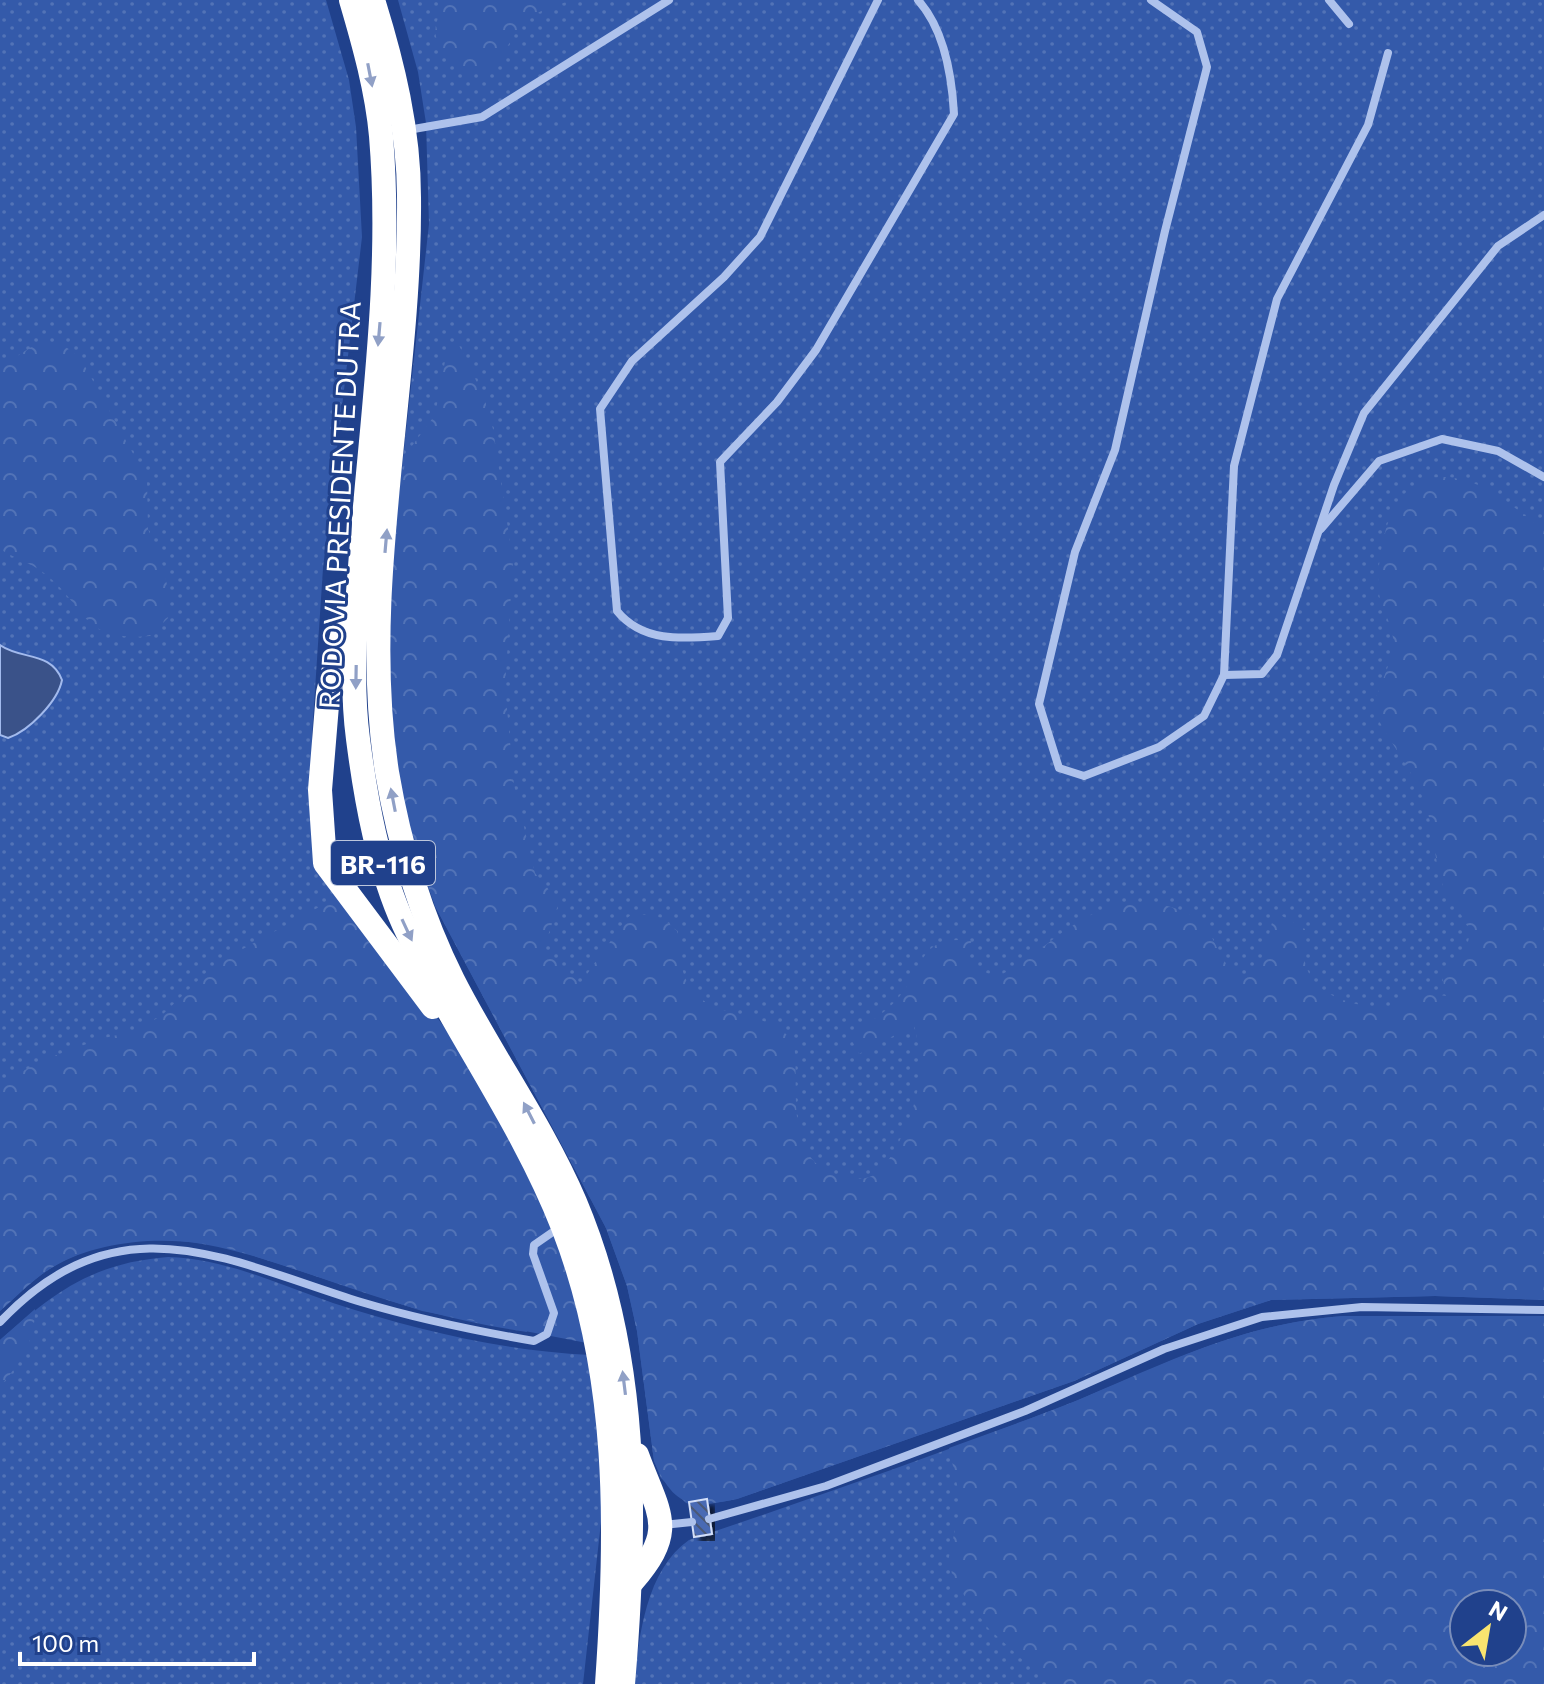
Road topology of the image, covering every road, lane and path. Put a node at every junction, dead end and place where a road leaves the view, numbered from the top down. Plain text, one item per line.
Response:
1 (351, 0) edge
2 (373, 0) edge
3 (669, 0) edge
4 (878, 0) edge
5 (918, 0) edge
6 (1151, 0) edge
7 (1329, 0) edge
8 (1349, 24) dead end
9 (1388, 53) dead end
10 (404, 131) junction
11 (1544, 215) edge
12 (1544, 477) edge
13 (1318, 533) junction
14 (361, 555) junction
15 (1224, 675) junction
16 (479, 1061) junction
17 (562, 1226) junction
18 (1544, 1310) edge
19 (0, 1322) edge
20 (631, 1438) junction
21 (709, 1519) dead end
22 (692, 1522) dead end
23 (663, 1525) junction
24 (632, 1582) junction
25 (607, 1684) edge
26 (623, 1684) edge

1 -> 14 highway, RODOVIA PRESIDENTE DUTRA / BR-116
2 - 10 highway, RODOVIA PRESIDENTE DUTRA / BR-116
3 - 10 street
4 - 5 street
6 - 15 street
7 - 8 street
9 - 15 street
20 -> 10 highway, RODOVIA PRESIDENTE DUTRA / BR-116
11 - 13 street
12 - 13 street
13 - 15 street
14 -> 16 highway, RODOVIA PRESIDENTE DUTRA / BR-116
14 - 16 highway
16 - 17 highway, RODOVIA PRESIDENTE DUTRA / BR-116
17 - 19 street
17 - 25 highway, RODOVIA PRESIDENTE DUTRA / BR-116
18 - 21 street
20 - 23 highway
20 - 24 highway, RODOVIA PRESIDENTE DUTRA / BR-116
22 - 23 street
23 - 24 highway
24 - 26 highway, RODOVIA PRESIDENTE DUTRA / BR-116

